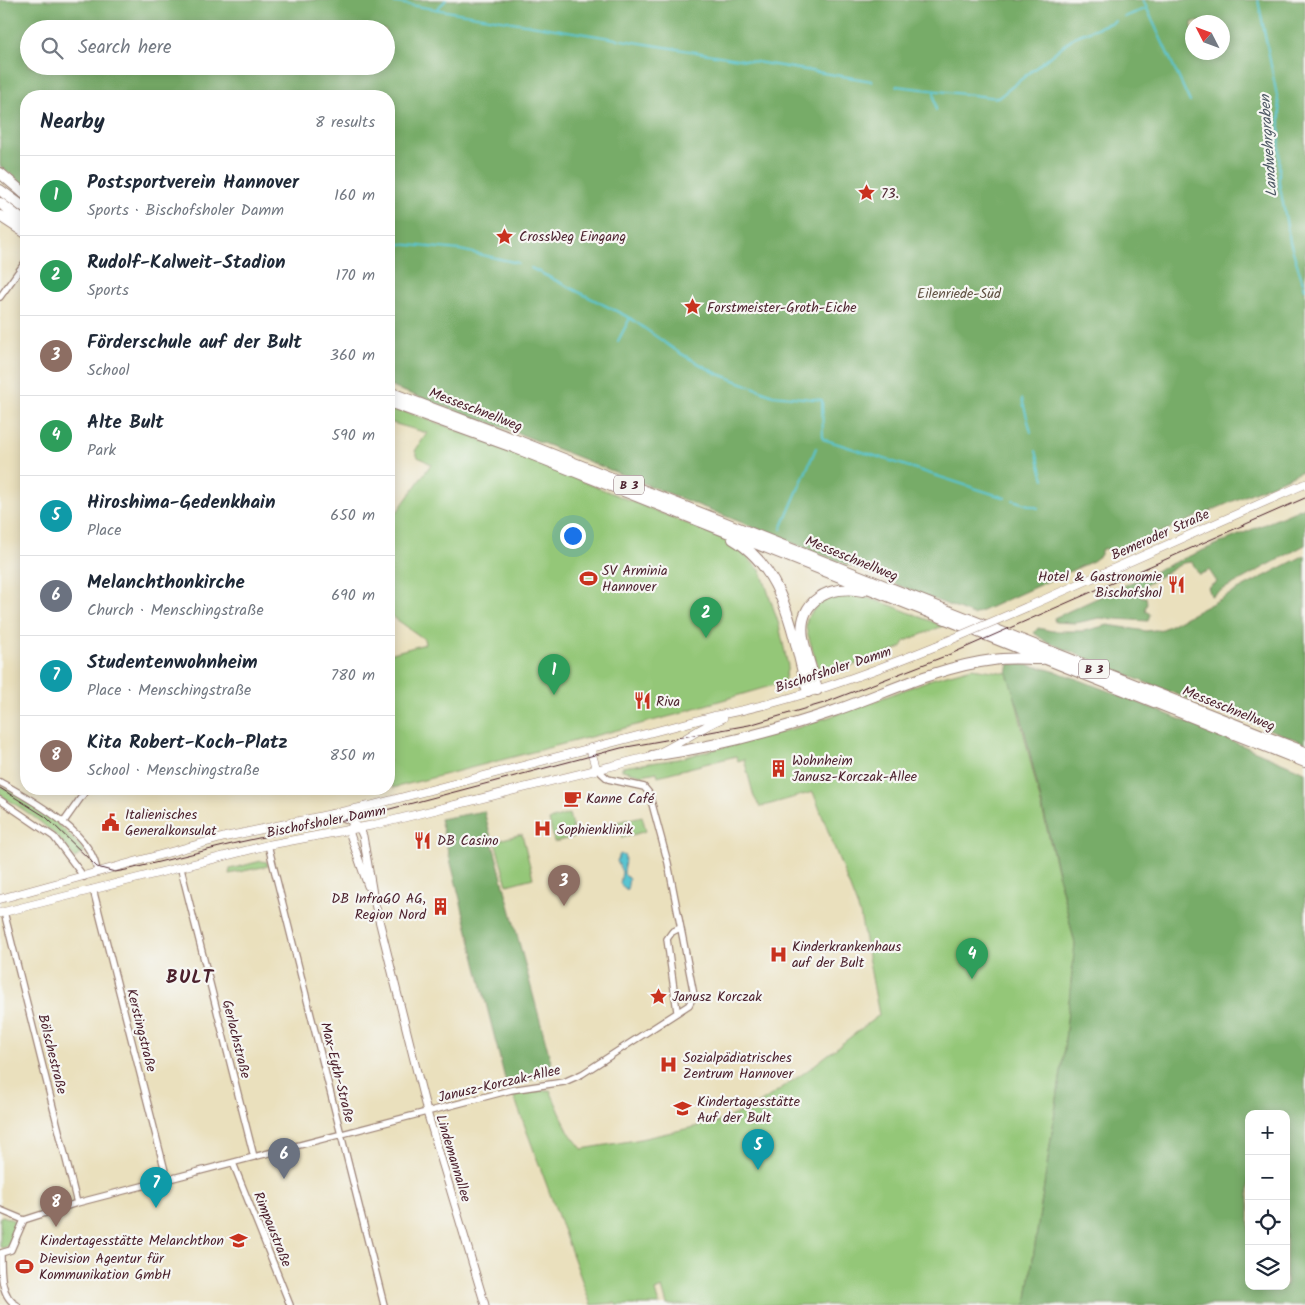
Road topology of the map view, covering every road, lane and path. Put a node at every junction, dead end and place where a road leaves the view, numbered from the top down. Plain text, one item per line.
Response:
1 (0, 173) edge
2 (0, 190) edge
3 (20, 190) edge
4 (0, 203) edge
5 (20, 205) edge
6 (0, 216) edge
7 (20, 218) edge
8 (20, 229) edge
9 (20, 269) edge
10 (0, 297) edge
11 (395, 394) edge
12 (395, 404) edge
13 (1305, 484) edge
14 (708, 524) junction
15 (892, 597) junction
16 (936, 646) joint
17 (1048, 659) junction
18 (813, 691) junction
19 (737, 712) junction
20 (590, 748) junction
21 (1305, 752) edge
22 (652, 756) junction
23 (1305, 762) edge
24 (596, 768) junction
25 (0, 782) edge
26 (20, 793) edge
27 (23, 795) edge
28 (83, 795) edge
29 (0, 800) edge
30 (363, 807) junction
31 (331, 814) junction
32 (353, 821) junction
33 (63, 823) junction
34 (360, 828) junction
35 (350, 830) junction
36 (268, 845) junction
37 (180, 869) junction
38 (97, 872) junction
39 (84, 877) junction
40 (93, 889) junction
41 (0, 899) edge
42 (374, 900) junction
43 (2, 912) edge
44 (680, 928) junction
45 (677, 1011) junction
46 (428, 1112) junction
47 (342, 1136) junction
48 (254, 1157) junction
49 (233, 1162) junction
50 (167, 1178) junction
51 (77, 1203) junction
52 (0, 1210) edge
53 (24, 1220) junction
54 (1, 1253) edge
55 (17, 1305) edge
56 (290, 1305) edge
57 (384, 1305) edge
58 (485, 1305) edge

1 - 3 highway
2 - 5 highway
4 - 7 highway
6 - 8 highway
9 - 10 street
11 - 21 highway, Messeschnellweg / B 3
12 - 14 highway, Messeschnellweg / B 3
13 - 16 main road, Bemeroder Straße, bridge
14 - 15 highway, Messeschnellweg / B 3
14 - 18 highway
15 - 17 highway, Messeschnellweg / B 3
15 - 18 highway
16 - 18 main road, Bischofsholer Damm
17 - 22 highway
17 - 23 highway, Messeschnellweg / B 3
18 - 19 main road, Bischofsholer Damm
19 - 20 main road, Bischofsholer Damm
19 - 22 main road, Bischofsholer Damm
20 - 24 main road
20 - 30 main road, Bischofsholer Damm
22 - 24 main road, Bischofsholer Damm
24 - 34 main road, Bischofsholer Damm
24 - 44 street, Janusz-Korczak-Allee
25 - 26 street
27 - 33 street
28 - 33 street
29 - 39 street
30 - 31 main road, Bischofsholer Damm
30 - 32 street
31 - 32 street
31 - 38 main road, Bischofsholer Damm
32 - 34 street
32 - 35 street
33 - 38 street
34 - 35 main road, Bischofsholer Damm
34 - 42 street, Lindemannallee
35 - 36 main road, Bischofsholer Damm
35 - 42 street, Lindemannallee
36 - 37 main road, Bischofsholer Damm
36 - 47 street, Max-Eyth-Straße
37 - 40 main road, Bischofsholer Damm
37 - 48 street, Gerlachstraße
38 - 39 main road, Bischofsholer Damm
38 - 40 main road
39 - 40 main road
39 - 41 main road, Bischofsholer Damm
40 - 43 main road, Bischofsholer Damm
40 - 50 street, Kerstingstraße
42 - 46 street, Lindemannallee
43 - 51 street, Bölschestraße
44 - 45 street
44 - 45 street, Janusz-Korczak-Allee
45 - 46 street, Janusz-Korczak-Allee
46 - 47 street, Janusz-Korczak-Allee
46 - 58 street, Lindemannallee
47 - 48 street, Janusz-Korczak-Allee
47 - 57 street, Max-Eyth-Straße
48 - 49 street, Janusz-Korczak-Allee
49 - 50 street, Janusz-Korczak-Allee
49 - 56 street, Rimpaustraße
50 - 51 street, Janusz-Korczak-Allee
51 - 53 street, Janusz-Korczak-Allee
52 - 53 street
53 - 54 street
54 - 55 street

